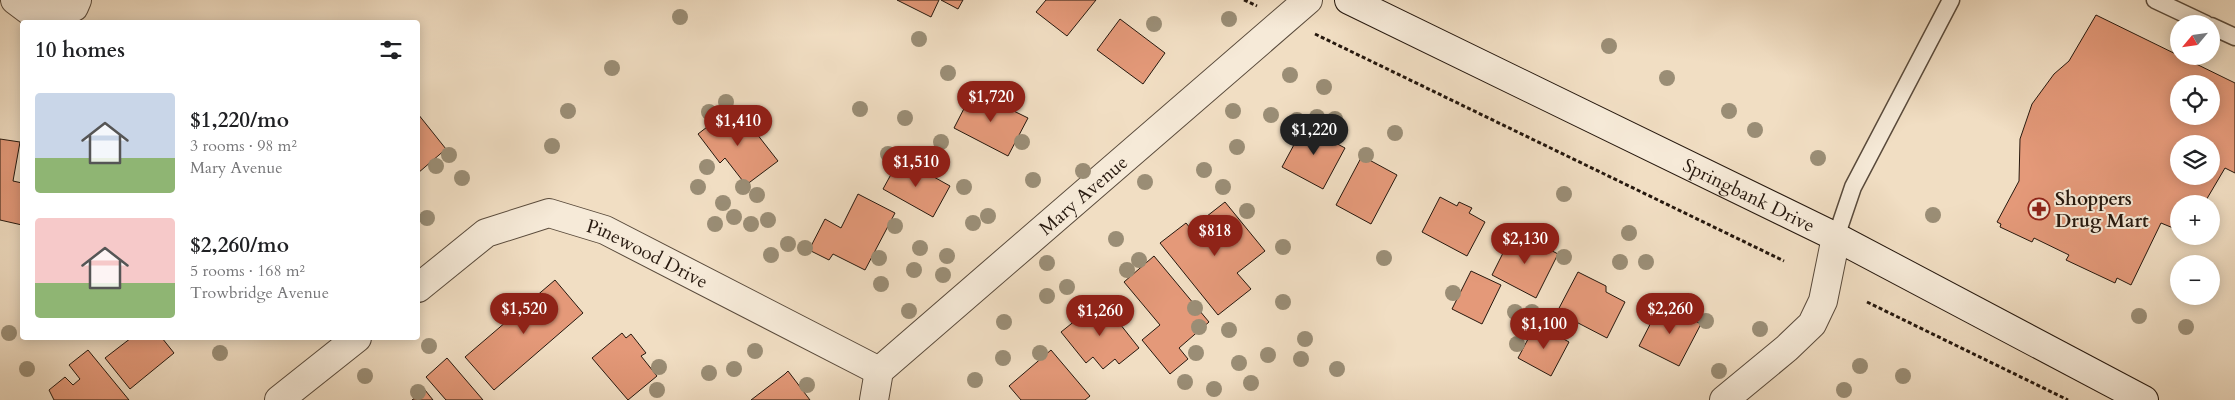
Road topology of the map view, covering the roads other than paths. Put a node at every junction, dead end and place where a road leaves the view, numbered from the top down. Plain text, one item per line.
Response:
1 (16, 0) edge
2 (76, 0) edge
3 (1308, 0) edge
4 (1951, 0) edge
5 (2155, 0) edge
6 (1356, 1) edge
7 (2187, 15) edge
8 (2220, 30) edge
9 (2235, 37) edge
10 (1836, 237) junction
11 (420, 286) edge
12 (354, 340) edge
13 (879, 371) junction
14 (279, 400) edge
15 (874, 400) edge
16 (1724, 400) edge
17 (2144, 400) edge

1 - 2 street
3 - 13 street, Mary Avenue
4 - 10 lane
5 - 7 lane
6 - 10 street, Springbank Drive
8 - 9 lane
10 - 16 street
10 - 17 street, Springbank Drive
11 - 13 street, Pinewood Drive
12 - 14 street
13 - 15 street

